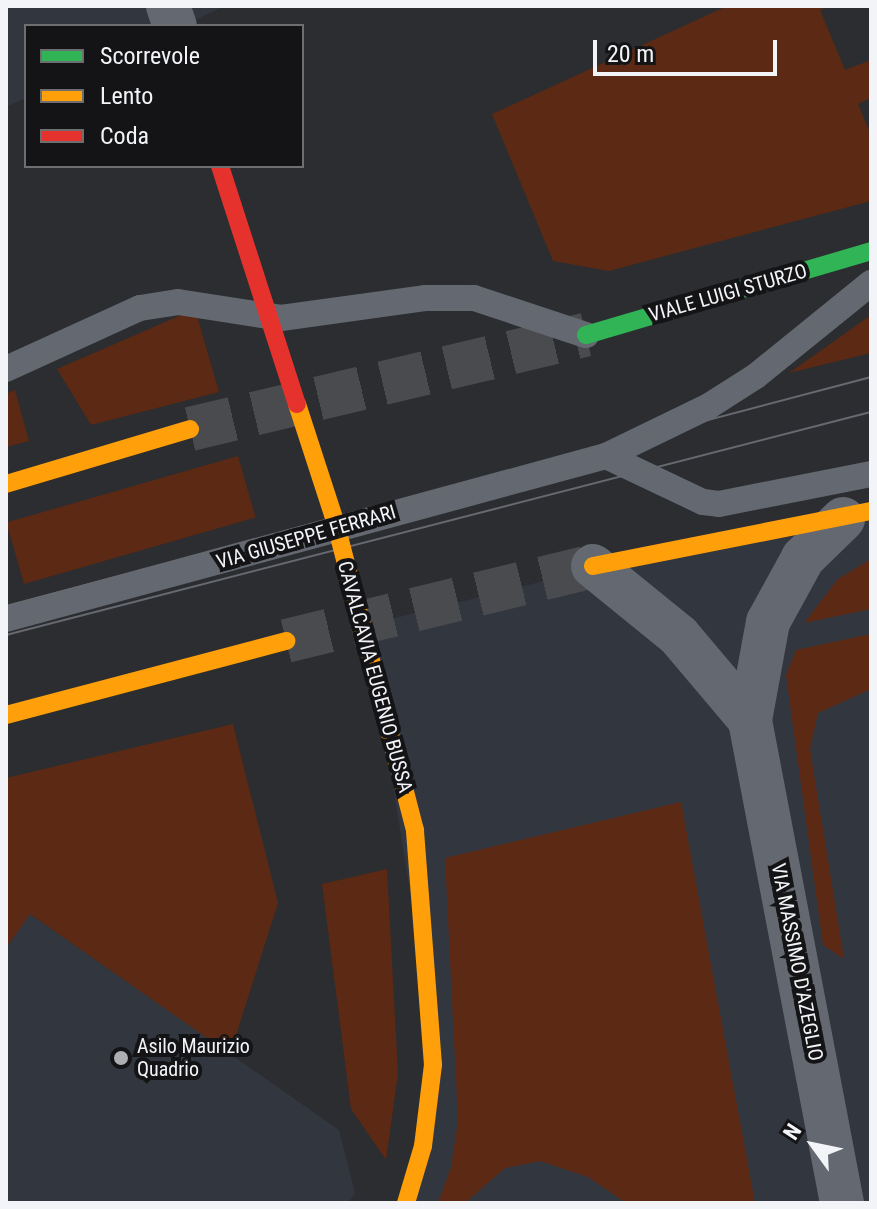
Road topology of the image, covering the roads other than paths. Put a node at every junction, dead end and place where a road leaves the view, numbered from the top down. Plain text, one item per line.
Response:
1 (221, 168) edge
2 (871, 251) edge
3 (871, 283) edge
4 (586, 335) joint
5 (6, 369) edge
6 (190, 429) tunnel mouth
7 (606, 456) junction
8 (871, 474) edge
9 (6, 484) edge
10 (857, 515) edge
11 (593, 566) joint
12 (6, 619) edge
13 (286, 641) tunnel mouth
14 (6, 715) edge
15 (750, 720) junction
16 (406, 1203) edge
17 (842, 1203) edge

1 - 16 street, CAVALCAVIA EUGENIO BUSSA, bridge
2 - 4 street, VIALE LUIGI STURZO
3 - 7 lane
4 - 5 lane
6 - 9 street
7 - 8 lane
7 - 12 lane, VIA GIUSEPPE FERRARI
10 - 11 street
10 - 15 street, VIA MASSIMO D'AZEGLIO
11 - 15 street, VIA MASSIMO D'AZEGLIO
13 - 14 street
15 - 17 street, VIA MASSIMO D'AZEGLIO

